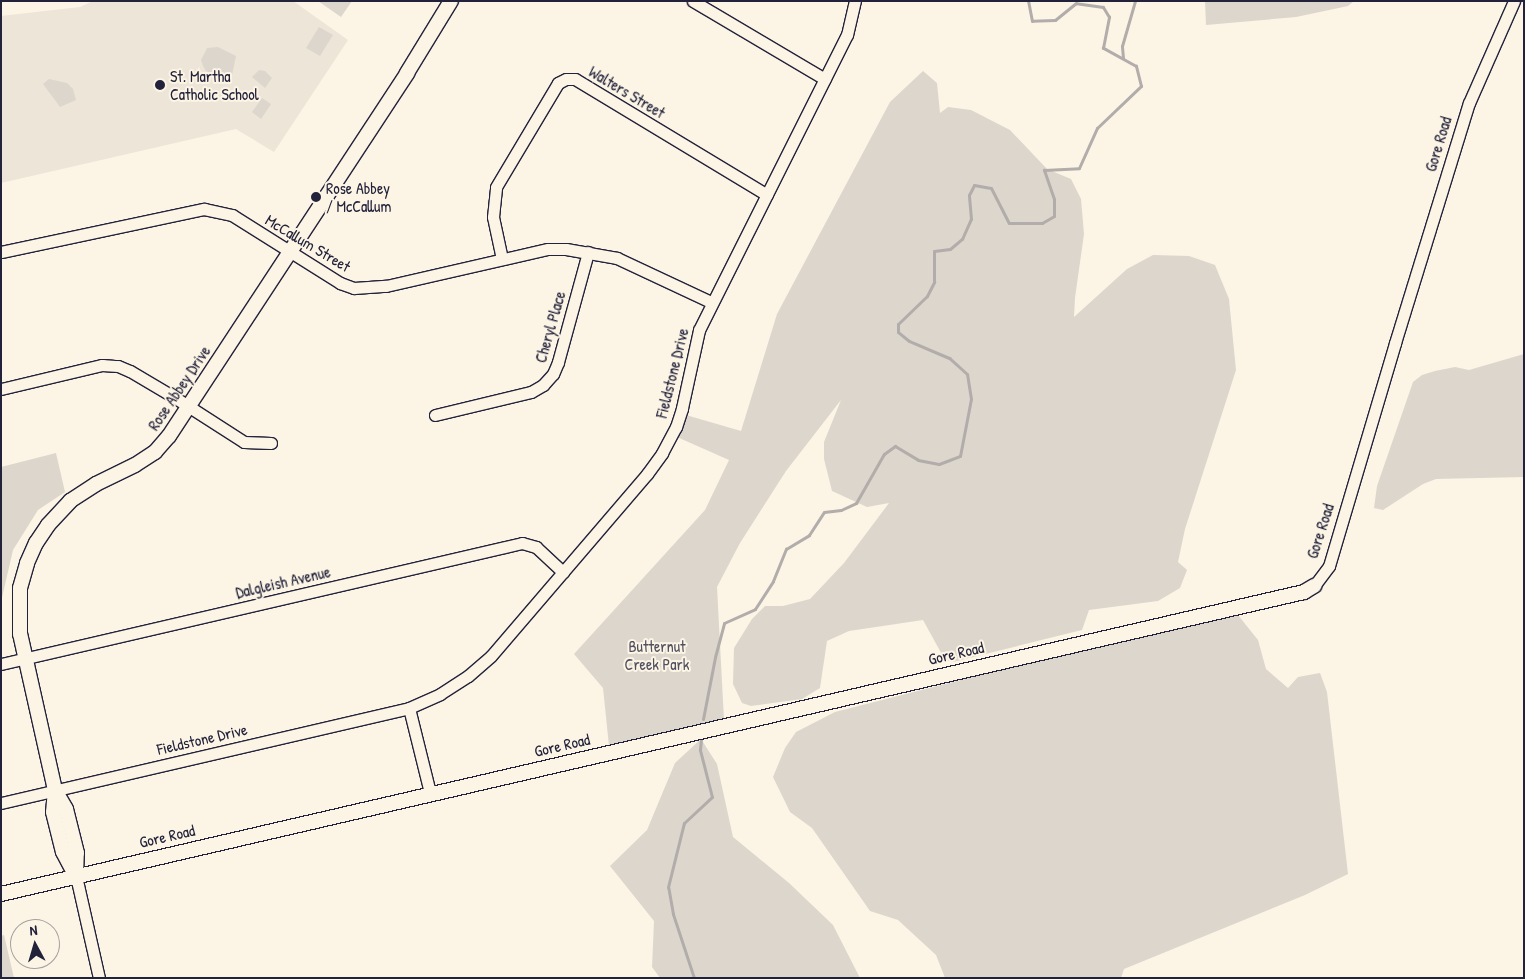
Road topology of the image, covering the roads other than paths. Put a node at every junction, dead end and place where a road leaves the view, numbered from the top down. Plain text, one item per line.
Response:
1 (451, 1) edge
2 (694, 1) edge
3 (855, 1) edge
4 (1514, 1) edge
5 (825, 79) junction
6 (767, 195) junction
7 (289, 251) junction
8 (1, 252) edge
9 (588, 252) junction
10 (502, 259) junction
11 (711, 302) junction
12 (1, 389) edge
13 (189, 407) junction
14 (435, 415) dead end
15 (271, 443) dead end
16 (563, 572) junction
17 (1314, 586) joint
18 (25, 659) junction
19 (1, 664) edge
20 (409, 708) junction
21 (55, 790) junction
22 (430, 793) junction
23 (1, 803) edge
24 (76, 876) junction
25 (1, 894) edge
26 (99, 978) edge

1 - 7 street, Rose Abbey Drive
2 - 5 street
3 - 5 street, Fieldstone Drive
4 - 17 street, Gore Road
5 - 6 street, Fieldstone Drive
6 - 10 street, Walters Street
6 - 11 street, Fieldstone Drive
7 - 8 street, McCallum Street
7 - 10 street, McCallum Street
7 - 13 street, Rose Abbey Drive
9 - 10 street, McCallum Street
9 - 11 street, McCallum Street
9 - 14 street, Cheryl Place
11 - 16 street, Fieldstone Drive
12 - 13 street
13 - 15 street
13 - 18 street, Rose Abbey Drive
16 - 18 street, Dalgleish Avenue
16 - 20 street, Fieldstone Drive
17 - 22 street, Gore Road
18 - 19 street, Dalgleish Avenue
18 - 21 street, Rose Abbey Drive
20 - 21 street, Fieldstone Drive
20 - 22 street
21 - 23 street, Fieldstone Drive
21 - 24 street, Rose Abbey Drive
22 - 24 street, Gore Road
24 - 25 street, Gore Road
24 - 26 street, Rose Abbey Drive

